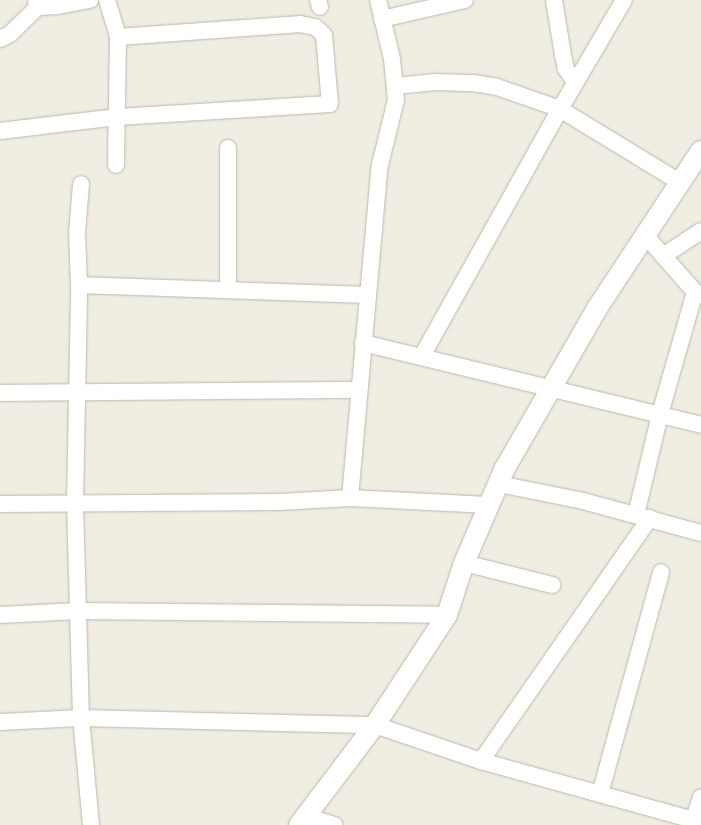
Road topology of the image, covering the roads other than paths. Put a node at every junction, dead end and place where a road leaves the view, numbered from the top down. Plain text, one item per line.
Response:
1 (90, 0) edge
2 (107, 0) edge
3 (378, 0) edge
4 (465, 0) edge
5 (554, 0) edge
6 (624, 0) edge
7 (40, 2) edge
8 (382, 19) junction
9 (118, 37) junction
10 (0, 39) edge
11 (575, 82) junction
12 (396, 86) junction
13 (560, 109) junction
14 (117, 117) junction
15 (0, 131) edge
16 (228, 148) dead end
17 (700, 152) edge
18 (116, 165) dead end
19 (678, 181) junction
20 (81, 184) dead end
21 (701, 231) edge
22 (645, 235) junction
23 (663, 256) junction
24 (79, 285) junction
25 (228, 290) junction
26 (698, 293) edge
27 (368, 295) junction
28 (363, 343) junction
29 (422, 356) junction
30 (552, 387) junction
31 (358, 390) junction
32 (0, 393) edge
33 (77, 394) junction
34 (660, 414) junction
35 (701, 425) edge
36 (499, 484) junction
37 (350, 498) junction
38 (0, 504) edge
39 (75, 504) junction
40 (489, 505) junction
41 (643, 517) junction
42 (701, 533) edge
43 (464, 563) junction
44 (661, 572) dead end
45 (552, 585) dead end
46 (78, 611) junction
47 (0, 615) edge
48 (446, 615) junction
49 (81, 718) junction
50 (0, 722) edge
51 (375, 725) junction
52 (481, 761) junction
53 (600, 794) junction
54 (701, 797) edge
55 (302, 820) edge
56 (695, 822) edge
57 (91, 825) edge
58 (335, 825) edge

1 - 7 street
2 - 9 street
3 - 8 street
4 - 8 street
5 - 11 street
6 - 11 street
7 - 10 street
8 - 12 street
9 - 14 street
9 - 14 street
11 - 13 street
12 - 13 street
12 - 27 street
13 - 19 street
13 - 29 street
14 - 15 street
14 - 18 street
16 - 25 street
17 - 19 street
19 - 22 street
20 - 24 street
21 - 23 street
22 - 23 street
22 - 30 street
23 - 26 street
24 - 25 street
24 - 33 street
25 - 27 street
26 - 34 street
27 - 28 street
28 - 29 street
28 - 31 street
29 - 30 street
30 - 34 street
30 - 36 street
31 - 33 street
31 - 37 street
32 - 33 street
33 - 39 street
34 - 35 street
34 - 41 street
36 - 40 street
36 - 41 street
37 - 39 street
37 - 40 street
38 - 39 street
39 - 46 street
40 - 43 street
41 - 42 street
41 - 52 street
43 - 45 street
43 - 48 street
44 - 53 street
46 - 47 street
46 - 48 street
46 - 49 street
48 - 51 street
49 - 50 street
49 - 51 street
49 - 57 street
51 - 52 street
51 - 55 street
52 - 53 street
53 - 56 street
54 - 56 street
55 - 58 street

